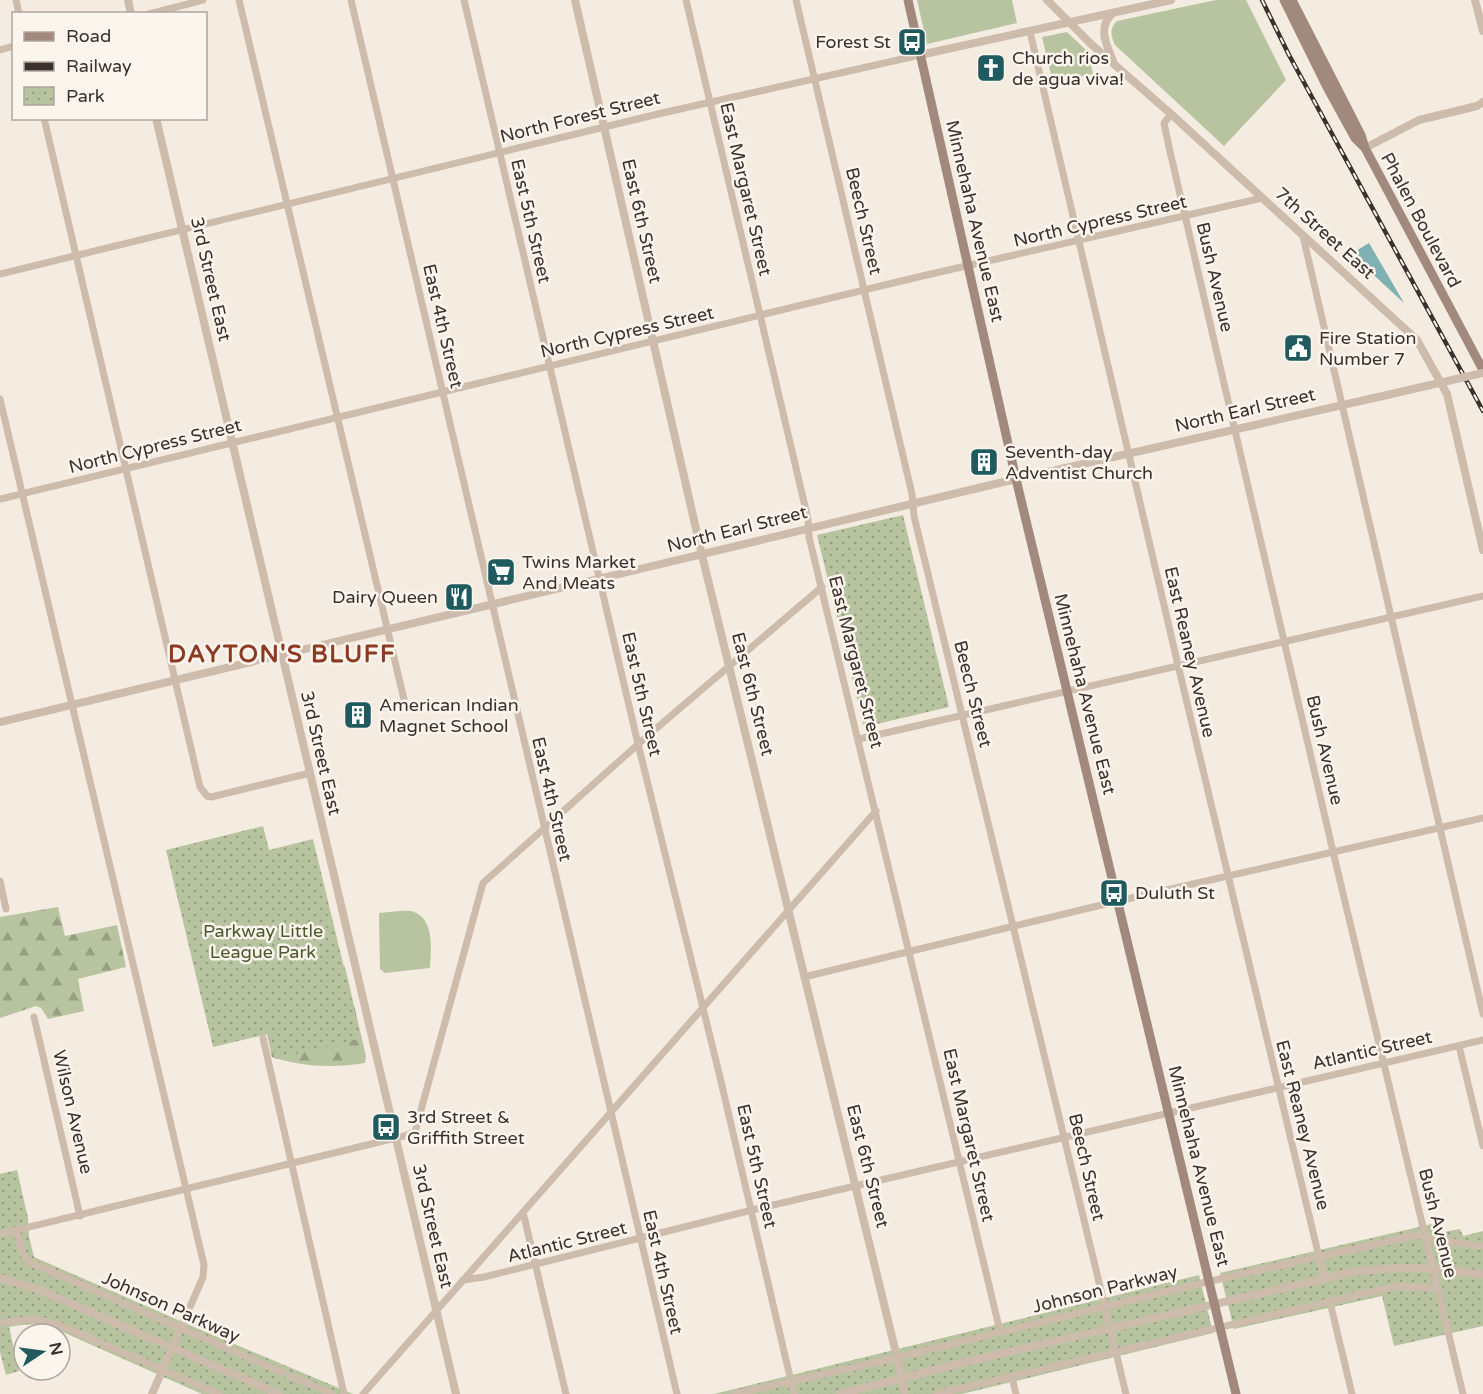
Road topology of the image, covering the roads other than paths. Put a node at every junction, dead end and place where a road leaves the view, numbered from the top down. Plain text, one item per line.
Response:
1 (203, 0) edge
2 (239, 0) edge
3 (351, 0) edge
4 (464, 0) edge
5 (575, 0) edge
6 (686, 0) edge
7 (796, 0) edge
8 (908, 0) edge
9 (1047, 0) edge
10 (1171, 0) edge
11 (1284, 0) edge
12 (1292, 0) edge
13 (1475, 0) edge
14 (1135, 4) edge
15 (157, 12) edge
16 (1113, 13) junction
17 (1071, 22) junction
18 (1030, 32) junction
19 (1483, 32) edge
20 (920, 55) junction
21 (1114, 64) junction
22 (815, 79) junction
23 (1483, 102) edge
24 (710, 103) junction
25 (1171, 114) junction
26 (44, 120) edge
27 (156, 120) edge
28 (604, 129) junction
29 (1365, 148) junction
30 (499, 154) junction
31 (394, 180) junction
32 (1262, 198) junction
33 (287, 205) junction
34 (1186, 217) junction
35 (182, 231) junction
36 (1303, 236) junction
37 (1078, 241) junction
38 (76, 256) junction
39 (969, 266) junction
40 (0, 274) edge
41 (865, 290) junction
42 (761, 316) junction
43 (653, 340) junction
44 (549, 365) junction
45 (1483, 372) edge
46 (443, 391) junction
47 (0, 399) edge
48 (1341, 405) junction
49 (338, 416) junction
50 (1234, 429) junction
51 (232, 442) junction
52 (1129, 453) junction
53 (127, 467) junction
54 (1016, 479) junction
55 (22, 494) junction
56 (0, 499) edge
57 (914, 504) junction
58 (809, 529) junction
59 (1483, 550) edge
60 (702, 555) junction
61 (600, 579) junction
62 (822, 587) junction
63 (1483, 596) edge
64 (492, 605) junction
65 (1390, 617) junction
66 (388, 629) junction
67 (1283, 641) junction
68 (282, 655) junction
69 (729, 665) junction
70 (1178, 665) junction
71 (176, 680) junction
72 (1067, 690) junction
73 (73, 705) junction
74 (406, 708) dead end
75 (962, 714) junction
76 (0, 722) edge
77 (859, 739) junction
78 (638, 744) junction
79 (310, 773) junction
80 (876, 811) junction
81 (1483, 818) edge
82 (543, 828) junction
83 (1438, 828) junction
84 (1333, 852) junction
85 (1228, 876) junction
86 (0, 881) edge
87 (1118, 901) junction
88 (6, 909) dead end
89 (788, 909) junction
90 (1013, 926) junction
91 (910, 951) junction
92 (804, 977) junction
93 (703, 1007) junction
94 (1483, 1014) edge
95 (34, 1017) dead end
96 (262, 1038) dead end
97 (1483, 1040) edge
98 (1459, 1046) junction
99 (1383, 1063) junction
100 (1278, 1087) junction
101 (610, 1112) junction
102 (1169, 1112) junction
103 (1064, 1137) junction
104 (396, 1138) junction
105 (1483, 1146) edge
106 (959, 1161) junction
107 (292, 1164) junction
108 (856, 1186) junction
109 (187, 1189) junction
110 (752, 1210) junction
111 (523, 1212) junction
112 (80, 1216) junction
113 (16, 1230) junction
114 (0, 1234) edge
115 (1426, 1238) junction
116 (640, 1239) junction
117 (1483, 1246) edge
118 (1320, 1257) junction
119 (535, 1265) junction
120 (1434, 1268) junction
121 (1483, 1275) edge
122 (0, 1278) edge
123 (1324, 1278) junction
124 (463, 1280) junction
125 (1210, 1281) junction
126 (1438, 1289) junction
127 (1330, 1302) junction
128 (1215, 1303) junction
129 (1104, 1306) junction
130 (436, 1311) junction
131 (0, 1323) edge
132 (1221, 1326) junction
133 (180, 1329) junction
134 (1110, 1329) junction
135 (1000, 1331) junction
136 (172, 1348) junction
137 (1115, 1352) junction
138 (897, 1357) junction
139 (162, 1370) junction
140 (1012, 1377) junction
141 (902, 1378) junction
142 (791, 1382) junction
143 (152, 1394) edge
144 (219, 1394) edge
145 (279, 1394) edge
146 (332, 1394) edge
147 (344, 1394) edge
148 (363, 1394) edge
149 (456, 1394) edge
150 (566, 1394) edge
151 (677, 1394) edge
152 (735, 1394) edge
153 (794, 1394) edge
154 (840, 1394) edge
155 (905, 1394) edge
156 (937, 1394) edge
157 (1016, 1394) edge
158 (1126, 1394) edge
159 (1236, 1394) edge
160 (1352, 1394) edge
161 (1463, 1394) edge

1 - 15 street
2 - 33 street
3 - 31 street, East 4th Street
4 - 30 street, East 5th Street
5 - 28 street, East 6th Street
6 - 24 street, East Margaret Street
7 - 22 street, Beech Street
8 - 20 main road, Minnehaha Avenue East
9 - 17 street, 7th Street East
10 - 14 street, North Forest Street
11 - 29 main road, Phalen Boulevard
12 - 29 main road, Phalen Boulevard
13 - 19 street
14 - 16 street, North Forest Street
16 - 17 street, North Forest Street
16 - 21 street
17 - 18 street, North Forest Street
17 - 21 street, 7th Street East
18 - 20 street, North Forest Street
18 - 37 street, East Reaney Avenue
20 - 22 street, North Forest Street
20 - 39 main road, Minnehaha Avenue East
21 - 25 street, 7th Street East
22 - 24 street, North Forest Street
22 - 41 street, Beech Street
23 - 29 street
24 - 28 street, North Forest Street
24 - 42 street, East Margaret Street
25 - 32 street, 7th Street East
25 - 34 street, Bush Avenue
26 - 38 street
27 - 35 street, 3rd Street East
28 - 30 street, North Forest Street
28 - 43 street, East 6th Street
29 - 45 main road, Phalen Boulevard
30 - 31 street, North Forest Street
30 - 44 street, East 5th Street
31 - 33 street, North Forest Street
31 - 46 street, East 4th Street
32 - 34 street, North Cypress Street
32 - 36 street, 7th Street East
33 - 35 street, North Forest Street
33 - 49 street
34 - 37 street, North Cypress Street
34 - 50 street, Bush Avenue
35 - 38 street, North Forest Street
35 - 51 street, 3rd Street East
36 - 48 street
36 - 59 street, 7th Street East
37 - 39 street, North Cypress Street
37 - 52 street, East Reaney Avenue
38 - 40 street, North Forest Street
38 - 53 street
39 - 41 street, North Cypress Street
39 - 54 main road, Minnehaha Avenue East
41 - 42 street, North Cypress Street
41 - 57 street, Beech Street
42 - 43 street, North Cypress Street
42 - 58 street, East Margaret Street
43 - 44 street, North Cypress Street
43 - 60 street, East 6th Street
44 - 46 street, North Cypress Street
44 - 61 street, East 5th Street
45 - 48 street, North Earl Street, bridge
46 - 49 street, North Cypress Street
46 - 64 street, East 4th Street
47 - 55 street
48 - 50 street, North Earl Street
48 - 65 street
49 - 51 street, North Cypress Street
49 - 66 street
50 - 52 street, North Earl Street
50 - 67 street, Bush Avenue
51 - 53 street, North Cypress Street
51 - 68 street, 3rd Street East
52 - 54 street, North Earl Street
52 - 70 street, East Reaney Avenue
53 - 55 street, North Cypress Street
53 - 71 street
54 - 57 street, North Earl Street
54 - 72 main road, Minnehaha Avenue East
55 - 56 street, North Cypress Street
55 - 73 street
57 - 58 street, North Earl Street
57 - 75 street, Beech Street
58 - 60 street, North Earl Street
58 - 62 street, East Margaret Street
60 - 61 street, North Earl Street
60 - 69 street, East 6th Street
61 - 64 street, North Earl Street
61 - 78 street, East 5th Street
62 - 69 street
62 - 77 street, East Margaret Street
63 - 65 street
64 - 66 street, North Earl Street
64 - 82 street, East 4th Street
65 - 67 street
65 - 83 street
66 - 68 street, North Earl Street
66 - 74 street
67 - 70 street
67 - 84 street, Bush Avenue
68 - 71 street, North Earl Street
68 - 79 street, 3rd Street East
69 - 78 street
69 - 89 street, East 6th Street
70 - 72 street
70 - 85 street, East Reaney Avenue
71 - 73 street, North Earl Street
71 - 79 street
72 - 75 street
72 - 87 main road, Minnehaha Avenue East
73 - 76 street, North Earl Street
73 - 109 street
75 - 77 street
75 - 90 street, Beech Street
77 - 80 street, East Margaret Street
78 - 82 street
78 - 93 street, East 5th Street
79 - 104 street, 3rd Street East
80 - 89 street
80 - 91 street, East Margaret Street
81 - 83 street
82 - 101 street, East 4th Street
82 - 104 street
83 - 84 street
83 - 94 street
84 - 85 street
84 - 99 street, Bush Avenue
85 - 87 street
85 - 100 street, East Reaney Avenue
86 - 88 street
87 - 90 street
87 - 102 main road, Minnehaha Avenue East
89 - 92 street, East 6th Street
89 - 93 street
90 - 91 street
90 - 103 street, Beech Street
91 - 92 street
91 - 106 street, East Margaret Street
92 - 108 street, East 6th Street
93 - 101 street
93 - 110 street, East 5th Street
95 - 112 street, Wilson Avenue
96 - 107 street
97 - 98 street, Atlantic Street
98 - 99 street, Atlantic Street
98 - 105 street
99 - 100 street, Atlantic Street
99 - 115 street, Bush Avenue
100 - 102 street, Atlantic Street
100 - 118 street, East Reaney Avenue
101 - 111 street
101 - 116 street, East 4th Street
102 - 103 street, Atlantic Street
102 - 125 main road, Minnehaha Avenue East
103 - 106 street, Atlantic Street
103 - 129 street, Beech Street
104 - 107 street
104 - 130 street, 3rd Street East
106 - 108 street, Atlantic Street
106 - 135 street, East Margaret Street
107 - 109 street
107 - 147 street
108 - 110 street, Atlantic Street
108 - 138 street, East 6th Street
109 - 112 street
109 - 133 street
110 - 116 street, Atlantic Street
110 - 142 street, East 5th Street
111 - 119 street
111 - 124 street
112 - 113 street
113 - 114 street
113 - 133 street, Johnson Parkway
115 - 117 street, Johnson Parkway
115 - 118 street, Johnson Parkway
115 - 120 street, Bush Avenue
116 - 119 street, Atlantic Street
116 - 151 street, East 4th Street
118 - 123 street, East Reaney Avenue
118 - 125 street, Johnson Parkway
119 - 124 street, Atlantic Street
119 - 150 street
120 - 121 street
120 - 123 street
120 - 126 street, Bush Avenue
122 - 136 street, Johnson Parkway
123 - 128 street
124 - 130 street
125 - 128 main road, Minnehaha Avenue East
125 - 129 street, Johnson Parkway
126 - 127 street
126 - 161 street, Bush Avenue
127 - 132 street
127 - 160 street
128 - 132 main road, Minnehaha Avenue East
128 - 134 street
129 - 134 street, Beech Street
129 - 135 street, Johnson Parkway
130 - 148 street
130 - 149 street, 3rd Street East
131 - 139 street
132 - 137 street
132 - 159 main road, Minnehaha Avenue East
133 - 136 street
133 - 146 street, Johnson Parkway
134 - 137 street, Beech Street
134 - 141 street
135 - 138 street, Johnson Parkway
136 - 139 street
136 - 145 street, Johnson Parkway
137 - 140 street
137 - 158 street, Beech Street
138 - 141 street, East 6th Street
138 - 142 street, Johnson Parkway
139 - 143 street
139 - 144 street
140 - 156 street
140 - 157 street
141 - 154 street
141 - 155 street, East 6th Street
142 - 152 street, Johnson Parkway
142 - 153 street, East 5th Street

